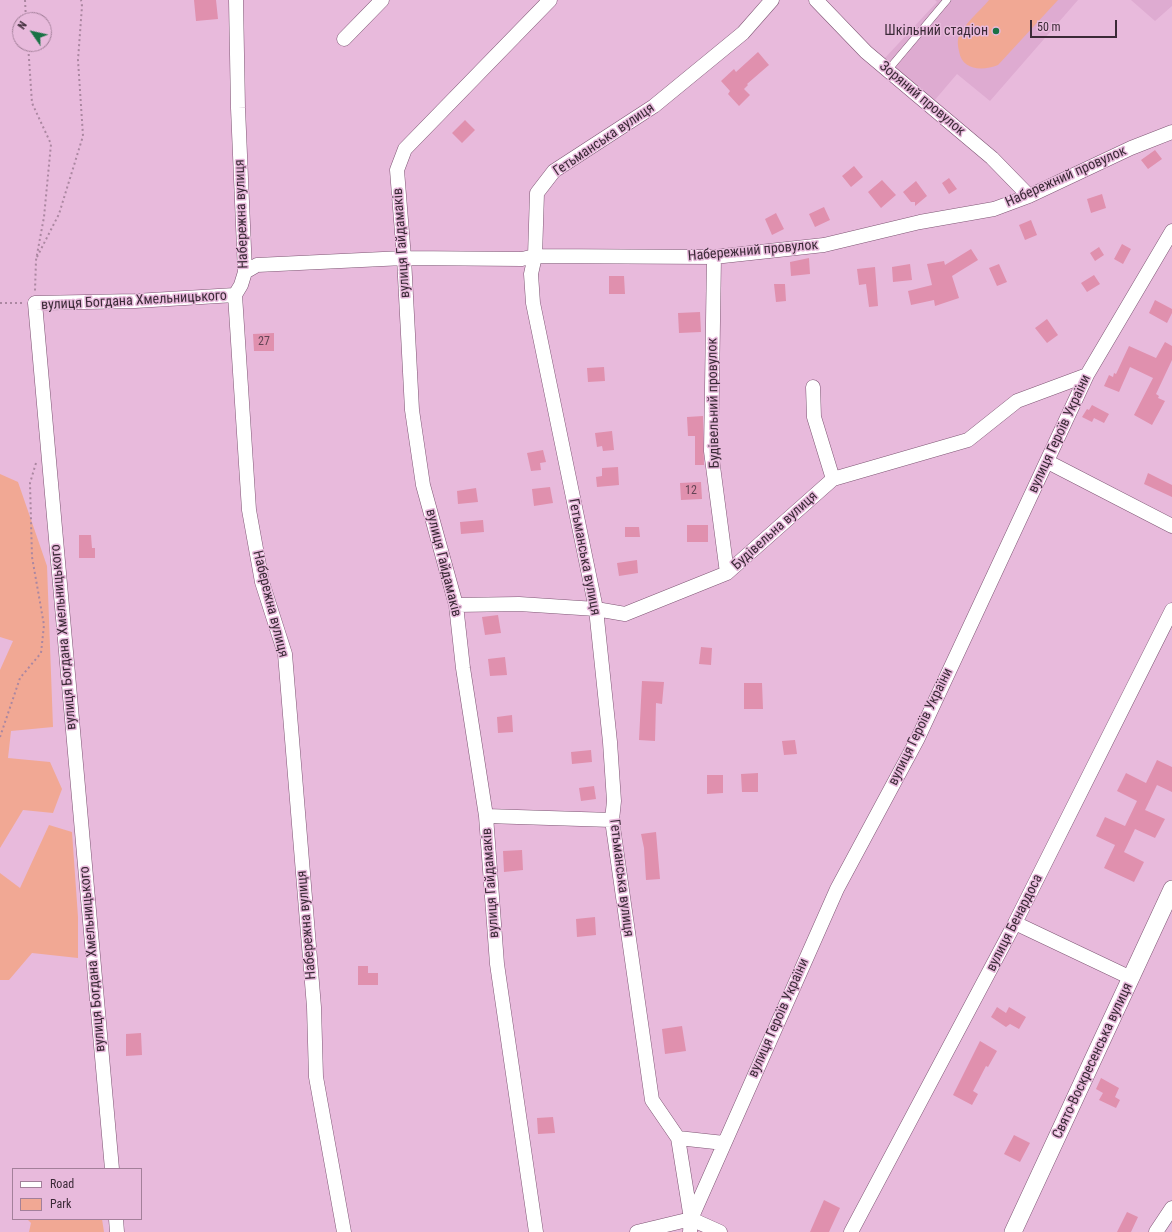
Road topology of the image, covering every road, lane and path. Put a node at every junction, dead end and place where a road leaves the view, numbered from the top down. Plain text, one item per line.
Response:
1 (25, 0) edge
2 (81, 0) edge
3 (236, 0) edge
4 (382, 0) edge
5 (550, 0) edge
6 (772, 0) edge
7 (816, 0) edge
8 (947, 0) edge
9 (26, 12) edge
10 (344, 39) dead end
11 (29, 52) edge
12 (888, 70) junction
13 (1172, 132) edge
14 (1029, 196) junction
15 (1172, 231) edge
16 (535, 256) junction
17 (714, 257) junction
18 (404, 258) junction
19 (36, 260) junction
20 (245, 272) junction
21 (235, 295) junction
22 (0, 303) edge
23 (35, 303) junction
24 (1087, 375) junction
25 (813, 387) dead end
26 (37, 461) dead end
27 (1048, 462) junction
28 (833, 478) junction
29 (1172, 526) edge
30 (727, 573) junction
31 (456, 605) junction
32 (596, 609) junction
33 (1172, 610) edge
34 (0, 737) edge
35 (486, 816) junction
36 (612, 820) junction
37 (1172, 889) edge
38 (1015, 923) junction
39 (1131, 978) junction
40 (678, 1138) junction
41 (724, 1143) junction
42 (112, 1168) edge
43 (1172, 1208) edge
44 (116, 1220) edge
45 (690, 1225) edge
46 (117, 1232) edge
47 (344, 1232) edge
48 (536, 1232) edge
49 (637, 1232) edge
50 (720, 1232) edge
51 (851, 1232) edge
52 (1013, 1232) edge
53 (1156, 1232) edge

1 - 9 path
2 - 19 path
3 - 20 street, Набережна вулиця
4 - 10 street
5 - 18 street, вулиця Гайдамаків
6 - 16 street, Гетьманська вулиця
7 - 12 street, Зоряний провулок
8 - 12 lane
11 - 19 path
12 - 14 street, Зоряний провулок
13 - 14 street, Набережний провулок
14 - 17 street, Набережний провулок
15 - 24 street, вулиця Героїв України
16 - 17 street, Набережний провулок
16 - 18 street, Набережний провулок
16 - 32 street, Гетьманська вулиця
17 - 30 street, Будівельний провулок
18 - 20 street, Набережний провулок
18 - 31 street, вулиця Гайдамаків
19 - 23 path
20 - 21 street, Набережна вулиця
21 - 23 street, вулиця Богдана Хмельницького
21 - 47 street, Набережна вулиця
22 - 23 path
23 - 42 street, вулиця Богдана Хмельницького
24 - 27 street, вулиця Героїв України
24 - 28 street, Будівельна вулиця
25 - 28 street
26 - 34 path
27 - 29 street
27 - 41 street, вулиця Героїв України
28 - 30 street, Будівельна вулиця
30 - 32 street, Будівельна вулиця
31 - 32 street, Будівельна вулиця
31 - 35 street, вулиця Гайдамаків
32 - 36 street, Гетьманська вулиця
33 - 38 street, вулиця Бенардоса
35 - 36 street
35 - 48 street, вулиця Гайдамаків
36 - 40 street, Гетьманська вулиця
37 - 39 street, Свято-Воскресенська вулиця
38 - 39 street
38 - 51 street, вулиця Бенардоса
39 - 52 street, Свято-Воскресенська вулиця
40 - 41 street
40 - 45 street, Гетьманська вулиця
41 - 45 street, вулиця Героїв України
43 - 53 street
44 - 46 street
45 - 49 street
45 - 50 street

